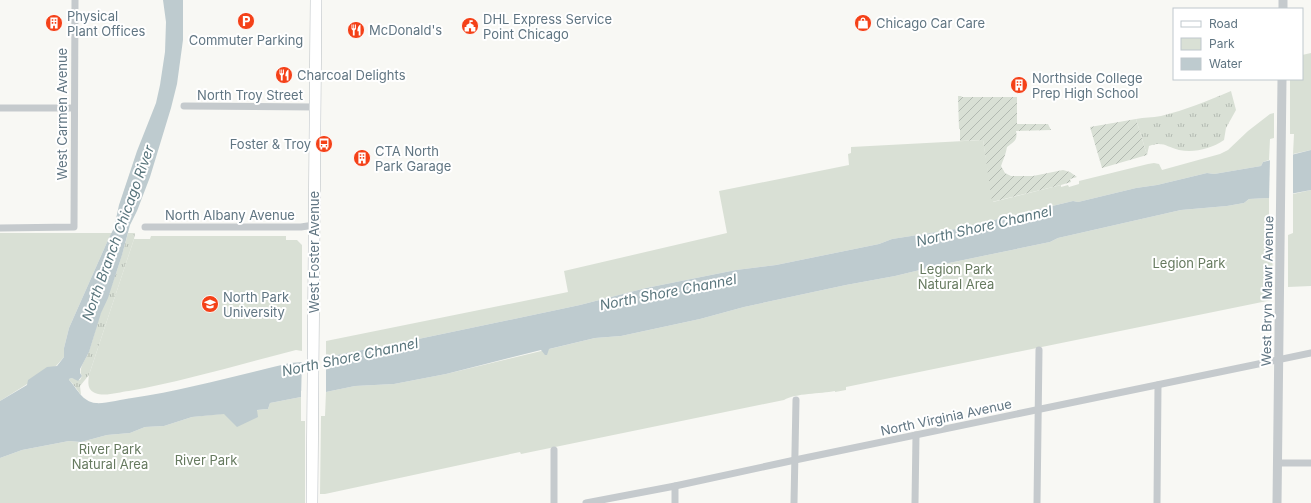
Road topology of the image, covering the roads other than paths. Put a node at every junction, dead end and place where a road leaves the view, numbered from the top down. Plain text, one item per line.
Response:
1 (75, 0) edge
2 (316, 0) edge
3 (1282, 80) edge
4 (184, 106) dead end
5 (316, 107) junction
6 (0, 108) edge
7 (74, 108) junction
8 (314, 225) junction
9 (146, 227) dead end
10 (0, 228) edge
11 (1038, 350) dead end
12 (1311, 352) edge
13 (1279, 359) junction
14 (1158, 385) junction
15 (796, 400) dead end
16 (1038, 410) junction
17 (916, 435) junction
18 (554, 450) dead end
19 (795, 460) junction
20 (1278, 463) junction
21 (1311, 463) edge
22 (675, 486) junction
23 (312, 503) edge
24 (554, 503) edge
25 (586, 503) edge
26 (675, 503) edge
27 (794, 503) edge
28 (915, 503) edge
29 (1037, 503) edge
30 (1157, 503) edge
31 (1277, 503) edge

1 - 7 street, West Carmen Avenue
2 - 5 main road, West Foster Avenue
3 - 13 street, West Bryn Mawr Avenue
4 - 5 street, North Troy Street
5 - 8 main road, West Foster Avenue
6 - 7 street
7 - 10 street, West Carmen Avenue
8 - 9 street, North Albany Avenue
8 - 23 main road, West Foster Avenue
11 - 16 street
12 - 13 street, North Virginia Avenue
13 - 14 street, North Virginia Avenue
13 - 20 street, West Bryn Mawr Avenue
14 - 16 street, North Virginia Avenue
14 - 30 street
15 - 19 street
16 - 17 street, North Virginia Avenue
16 - 29 street
17 - 19 street, North Virginia Avenue
17 - 28 street
18 - 24 street
19 - 22 street, North Virginia Avenue
19 - 27 street
20 - 21 street
20 - 31 street, West Bryn Mawr Avenue
22 - 25 street, North Virginia Avenue
22 - 26 street

